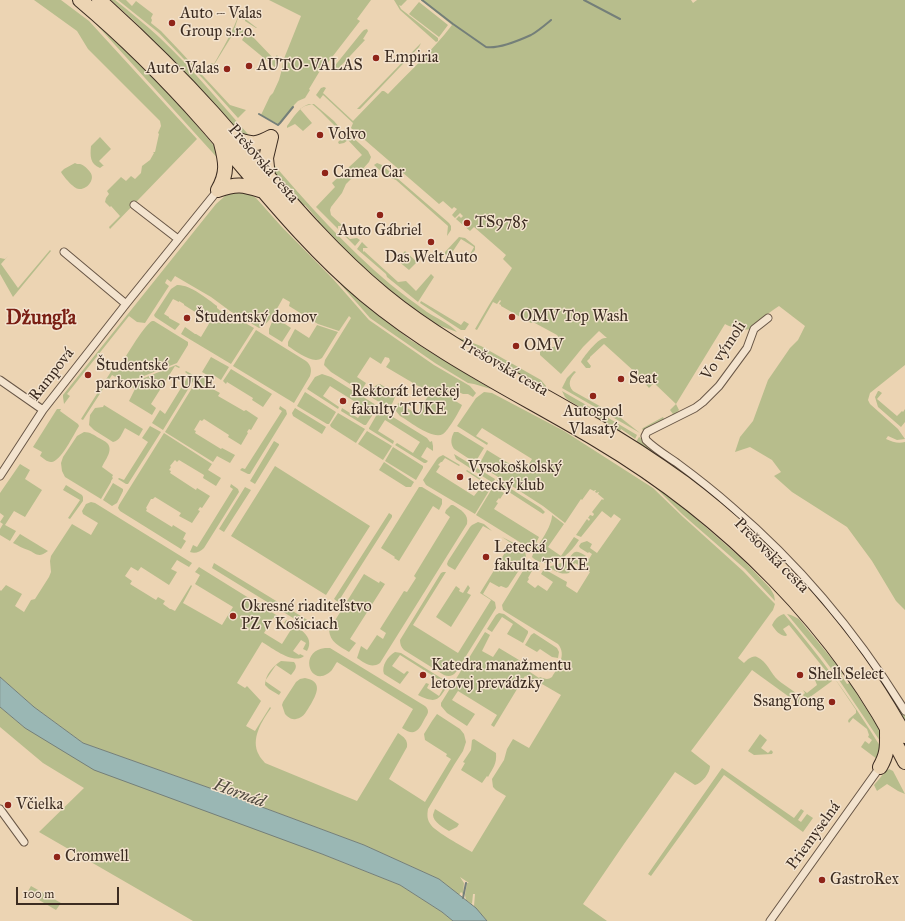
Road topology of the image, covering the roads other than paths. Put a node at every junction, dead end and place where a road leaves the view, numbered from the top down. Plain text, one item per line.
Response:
1 (80, 0) edge
2 (99, 0) edge
3 (235, 138) junction
4 (221, 141) junction
5 (268, 177) junction
6 (218, 190) junction
7 (264, 191) junction
8 (134, 205) dead end
9 (178, 239) junction
10 (64, 252) dead end
11 (126, 304) junction
12 (768, 318) dead end
13 (0, 380) edge
14 (43, 410) junction
15 (645, 438) joint
16 (0, 476) edge
17 (905, 712) edge
18 (887, 727) junction
19 (905, 736) edge
20 (905, 762) edge
21 (880, 767) junction
22 (905, 767) edge
23 (0, 809) edge
24 (24, 842) dead end
25 (770, 921) edge

1 - 4 highway, Prešovská cesta
2 - 3 highway, Prešovská cesta
3 - 5 highway, Prešovská cesta
3 - 5 highway
4 - 6 highway
4 - 7 highway, Prešovská cesta
5 - 19 highway, Prešovská cesta
6 - 7 highway
6 - 9 street, Rampová
7 - 18 highway, Prešovská cesta
8 - 9 street
9 - 11 street, Rampová
10 - 11 street
11 - 14 street, Rampová
12 - 15 street, Vo výmoli
13 - 14 street
14 - 16 street, Rampová
15 - 17 street, Prešovská cesta
18 - 20 highway, Prešovská cesta
18 - 21 highway
21 - 22 highway
21 - 25 street, Priemyselná
23 - 24 street

